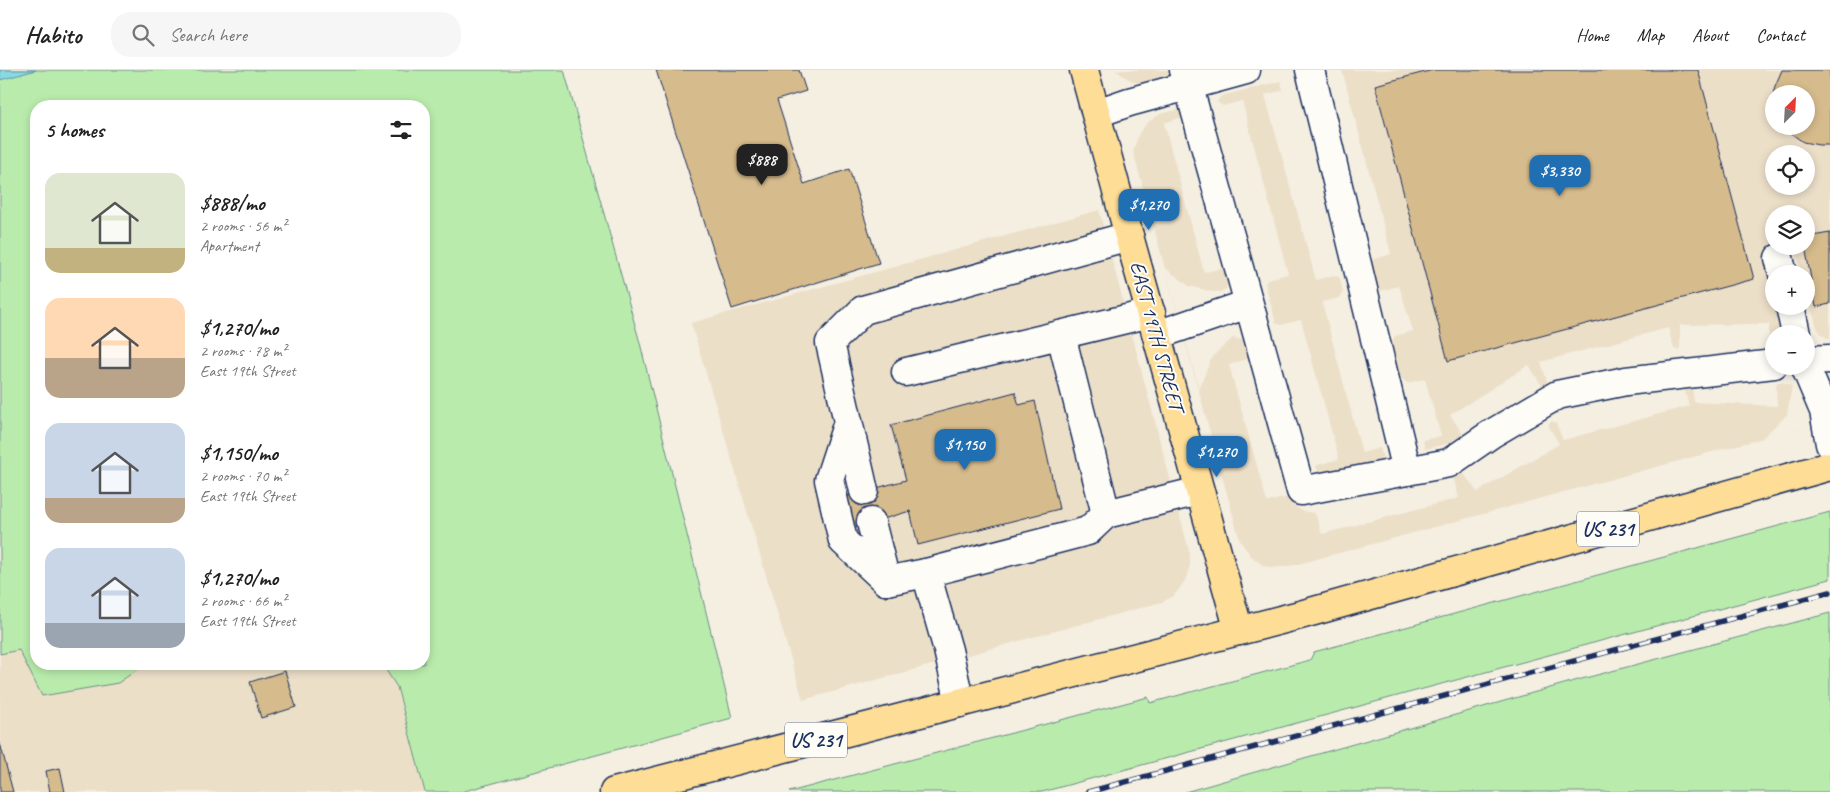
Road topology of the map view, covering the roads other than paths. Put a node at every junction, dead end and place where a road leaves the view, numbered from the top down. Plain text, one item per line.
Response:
1 (1084, 70) edge
2 (1246, 70) edge
3 (1310, 70) edge
4 (1186, 78) edge
5 (1096, 114) junction
6 (1129, 236) junction
7 (1248, 304) junction
8 (1154, 324) junction
9 (1061, 335) junction
10 (1830, 359) edge
11 (1815, 360) edge
12 (1765, 365) edge
13 (906, 372) dead end
14 (1809, 375) edge
15 (848, 422) junction
16 (1830, 444) edge
17 (1830, 466) edge
18 (1407, 471) junction
19 (864, 491) dead end
20 (1199, 491) junction
21 (1106, 514) junction
22 (872, 522) dead end
23 (926, 573) junction
24 (1450, 573) dead end
25 (886, 581) junction
26 (1394, 588) junction
27 (1239, 631) junction
28 (960, 703) junction
29 (614, 792) edge

1 - 5 main road, EAST 19TH STREET
2 - 4 lane
3 - 18 lane
4 - 5 lane
4 - 7 lane
5 - 6 main road, EAST 19TH STREET
6 - 8 main road, EAST 19TH STREET
6 - 15 lane
7 - 8 lane
7 - 18 lane
8 - 9 lane
8 - 20 main road, EAST 19TH STREET
9 - 13 lane
9 - 21 lane
10 - 11 lane
12 - 18 lane
14 - 16 lane
15 - 19 lane
15 - 25 lane
17 - 26 main road, US 231
20 - 21 lane
20 - 27 main road, EAST 19TH STREET
21 - 23 lane
22 - 25 lane
23 - 25 lane
23 - 28 lane
24 - 26 main road, US 231
26 - 27 main road, US 231
27 - 28 main road, US 231
28 - 29 main road, US 231

